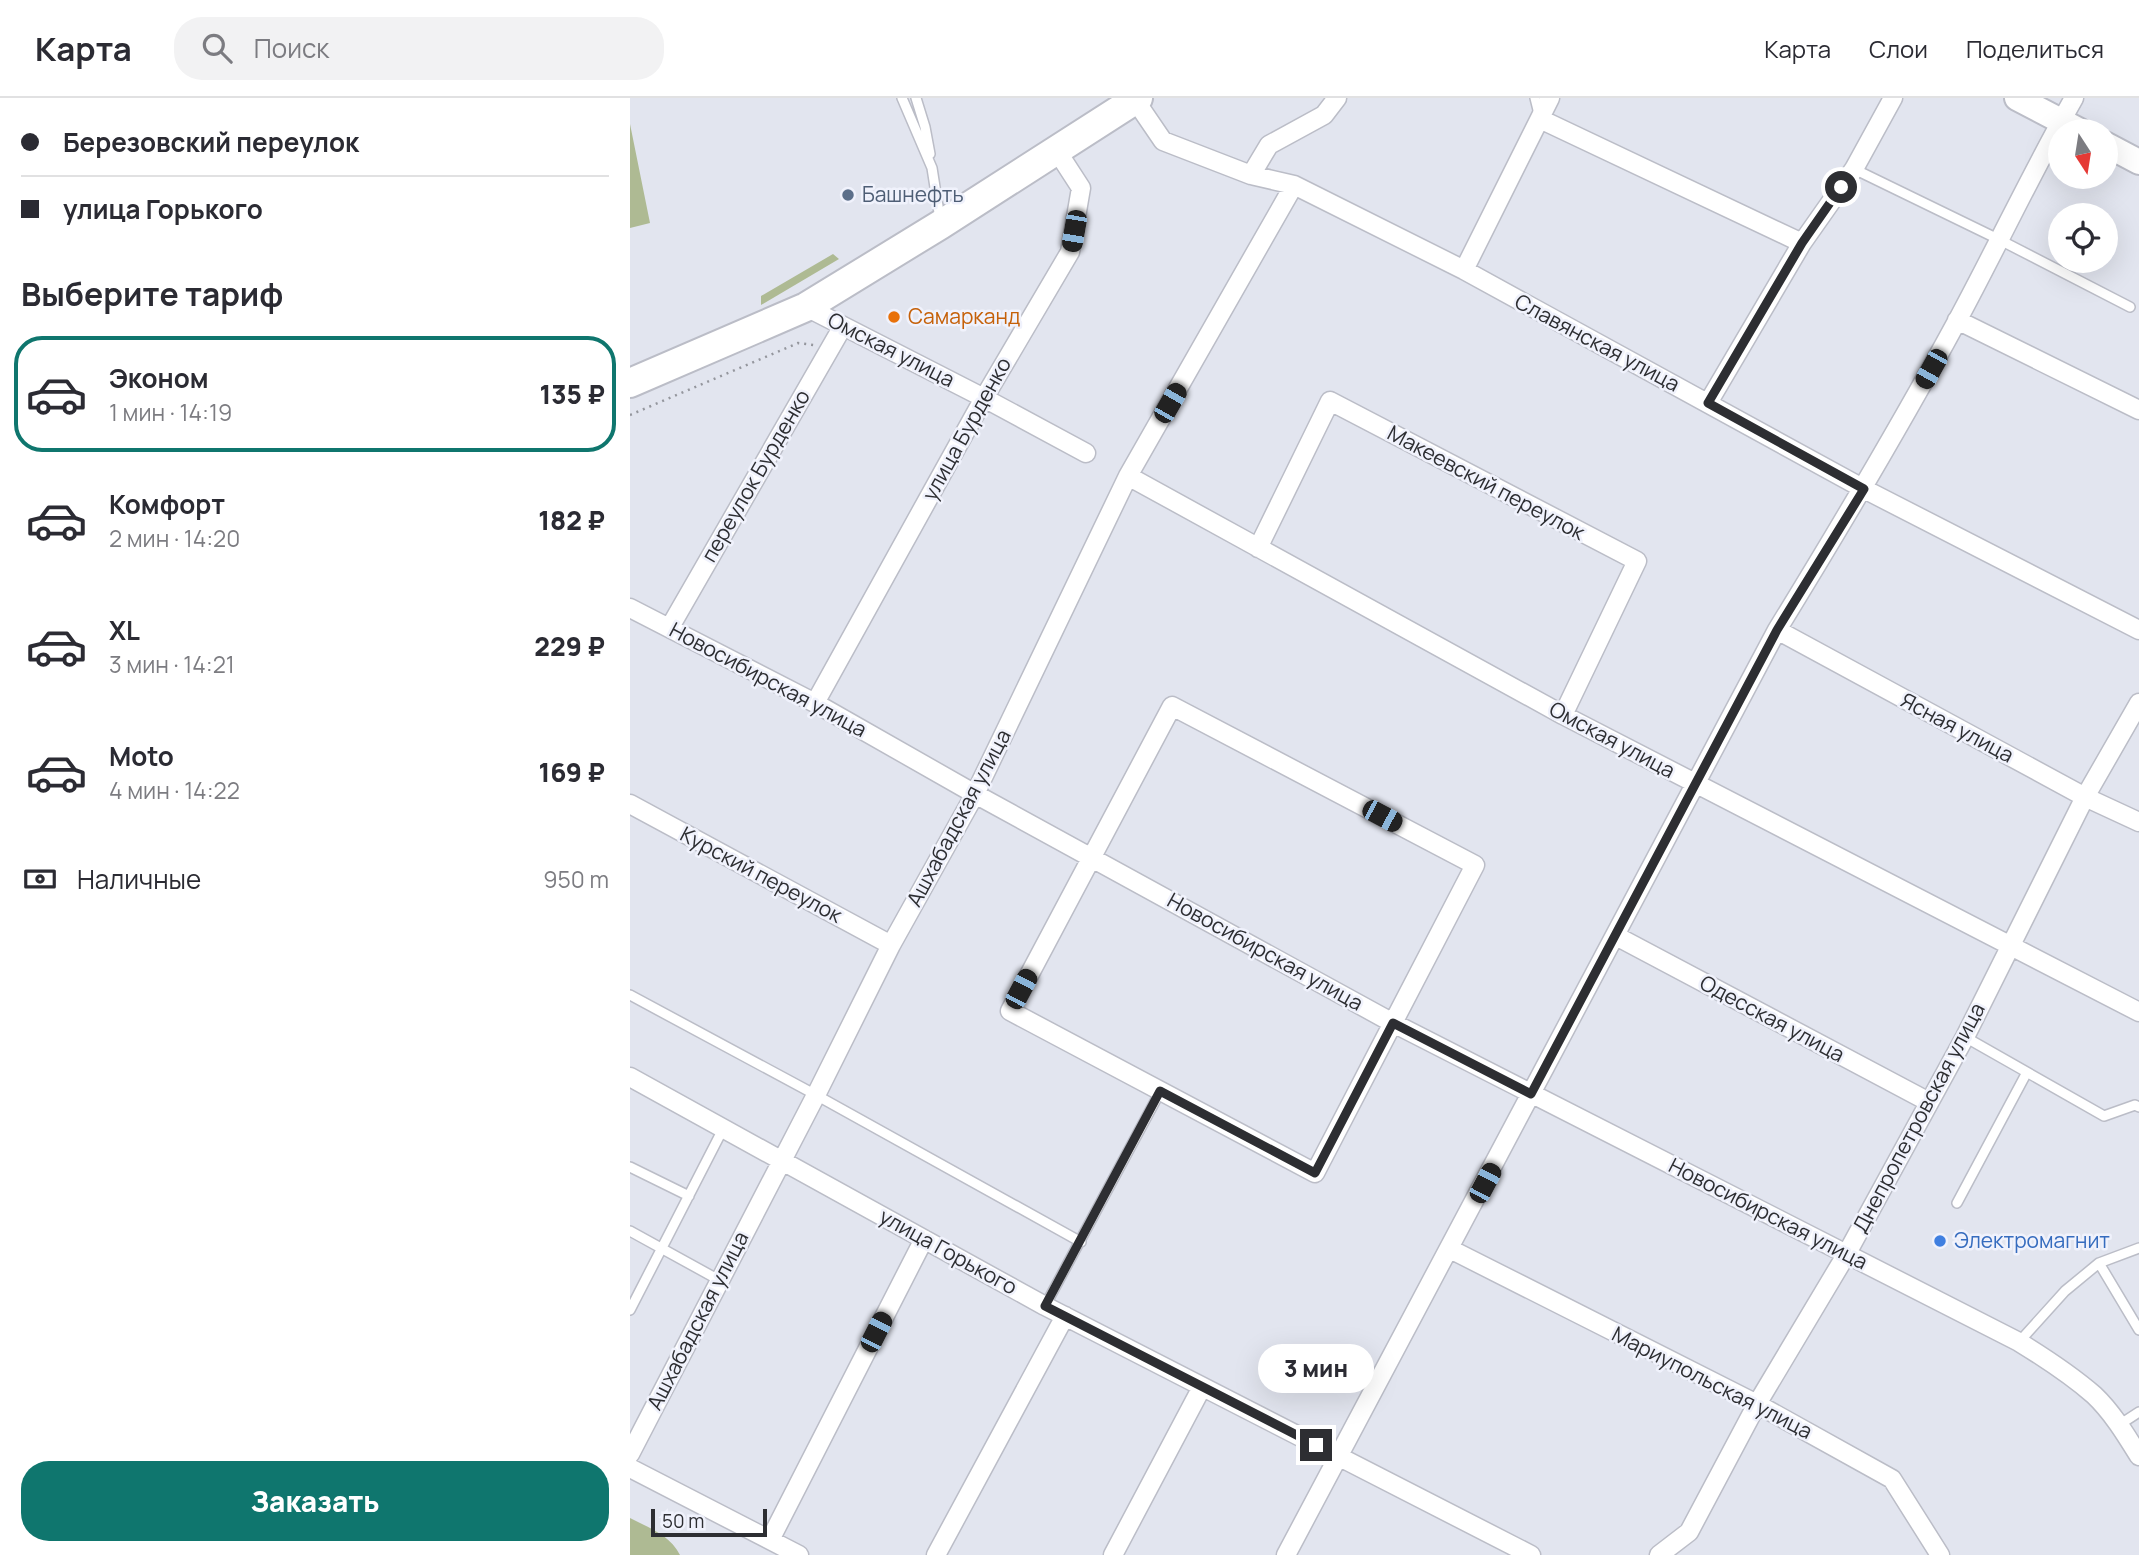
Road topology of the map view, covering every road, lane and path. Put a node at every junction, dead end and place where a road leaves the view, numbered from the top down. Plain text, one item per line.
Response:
1 (902, 98) edge
2 (916, 98) edge
3 (1337, 98) edge
4 (1535, 98) edge
5 (1550, 98) edge
6 (1893, 98) edge
7 (2017, 98) edge
8 (2074, 98) edge
9 (1136, 99) edge
10 (1540, 119) junction
11 (2057, 119) edge
12 (2071, 119) edge
13 (1057, 151) junction
14 (2118, 151) edge
15 (2048, 161) edge
16 (2139, 162) edge
17 (932, 167) junction
18 (1854, 169) junction
19 (1251, 175) junction
20 (1294, 185) junction
21 (940, 225) junction
22 (1998, 239) junction
23 (1802, 243) junction
24 (1464, 270) junction
25 (806, 307) junction
26 (2130, 307) dead end
27 (1957, 320) junction
28 (843, 326) junction
29 (831, 348) junction
30 (630, 383) edge
31 (984, 398) junction
32 (1708, 403) junction
33 (2139, 410) edge
34 (630, 415) edge
35 (1086, 453) dead end
36 (1128, 476) junction
37 (1864, 489) junction
38 (1258, 548) junction
39 (630, 608) edge
40 (670, 627) junction
41 (1777, 630) junction
42 (2139, 630) edge
43 (815, 703) junction
44 (2139, 704) edge
45 (1563, 715) junction
46 (1697, 785) junction
47 (975, 794) junction
48 (2085, 797) junction
49 (630, 804) edge
50 (2139, 822) edge
51 (1092, 857) junction
52 (1616, 936) junction
53 (891, 946) junction
54 (2009, 946) junction
55 (630, 995) edge
56 (2139, 1012) edge
57 (1393, 1023) junction
58 (1965, 1037) junction
59 (2026, 1074) junction
60 (630, 1077) edge
61 (1160, 1091) junction
62 (1531, 1094) junction
63 (816, 1095) junction
64 (1929, 1102) junction
65 (2139, 1107) edge
66 (723, 1129) junction
67 (782, 1160) junction
68 (630, 1167) edge
69 (689, 1196) junction
70 (1957, 1203) dead end
71 (630, 1231) edge
72 (924, 1239) junction
73 (1081, 1242) junction
74 (662, 1247) junction
75 (2139, 1248) edge
76 (1450, 1250) junction
77 (1846, 1255) junction
78 (2099, 1263) junction
79 (719, 1280) junction
80 (1045, 1306) junction
81 (630, 1310) edge
82 (1065, 1316) junction
83 (2139, 1330) edge
84 (2019, 1342) junction
85 (1202, 1387) junction
86 (1757, 1404) junction
87 (2139, 1412) edge
88 (2119, 1425) junction
89 (630, 1454) edge
90 (1338, 1456) junction
91 (2139, 1456) edge
92 (630, 1468) edge
93 (770, 1540) junction
94 (1496, 1547) edge
95 (799, 1555) edge
96 (936, 1555) edge
97 (1113, 1555) edge
98 (1286, 1555) edge
99 (1531, 1555) edge
100 (1659, 1555) edge
101 (1940, 1555) edge

1 - 17 lane
2 - 17 lane
3 - 19 street
4 - 10 lane
5 - 10 street
6 - 18 street
7 - 11 main road
8 - 12 street
9 - 13 main road
9 - 19 street, Славянская улица
10 - 23 street
10 - 24 street
13 - 21 main road
13 - 31 street, улица Бурденко
14 - 16 main road
15 - 22 street
17 - 21 lane
18 - 22 lane
18 - 23 street
19 - 20 street, Славянская улица
20 - 24 street, Славянская улица
20 - 36 street, Ашхабадская улица
21 - 25 main road
22 - 26 lane
22 - 27 street
23 - 32 street
24 - 32 street, Славянская улица
25 - 28 street, Омская улица
25 - 30 main road
27 - 33 street
27 - 37 street
28 - 29 street, переулок Бурденко
28 - 31 street, Омская улица
29 - 34 path
29 - 40 street, переулок Бурденко
31 - 35 street, Омская улица
31 - 43 street, улица Бурденко
32 - 37 street, Славянская улица
36 - 38 street, Омская улица
36 - 47 street, Ашхабадская улица
37 - 41 street
37 - 42 street, Славянская улица
38 - 45 street, Омская улица
38 - 45 street, Макеевский переулок
39 - 40 street, Новосибирская улица
40 - 43 street, Новосибирская улица
41 - 46 street
41 - 48 street, Ясная улица
43 - 47 street, Новосибирская улица
44 - 48 street, Днепропетровская улица
45 - 46 street, Омская улица
46 - 52 street
46 - 54 street, Омская улица
47 - 51 street, Новосибирская улица
47 - 53 street, Ашхабадская улица
48 - 50 street, Ясная улица
48 - 54 street, Днепропетровская улица
49 - 53 street, Курский переулок
51 - 57 street, Новосибирская улица
51 - 57 street
51 - 61 street
52 - 62 street
52 - 64 street, Одесская улица
53 - 63 street, Ашхабадская улица
54 - 56 street, Омская улица
54 - 58 street, Днепропетровская улица
55 - 63 lane
57 - 61 street
57 - 62 street, Новосибирская улица
58 - 59 lane
58 - 64 street, Днепропетровская улица
59 - 65 lane
59 - 70 lane
60 - 66 street, улица Горького
61 - 73 lane
62 - 76 street
62 - 77 street, Новосибирская улица
63 - 67 street, Ашхабадская улица
63 - 73 lane
64 - 77 street, Днепропетровская улица
66 - 67 street, улица Горького
66 - 69 lane
67 - 72 street, улица Горького
67 - 79 street, Ашхабадская улица
68 - 69 lane
69 - 74 lane
71 - 74 lane
72 - 80 street, улица Горького
72 - 93 street
73 - 80 lane
74 - 79 lane
74 - 81 lane
75 - 78 lane
76 - 86 street, Мариупольская улица
76 - 90 street
77 - 84 street, Новосибирская улица
77 - 86 street, Днепропетровская улица
78 - 83 lane
78 - 84 lane
79 - 89 street, Ашхабадская улица
80 - 82 street, улица Горького
82 - 85 street, улица Горького
82 - 96 street
84 - 88 street, Новосибирская улица
85 - 90 street, улица Горького
85 - 97 street
86 - 100 street, Днепропетровская улица
86 - 101 street, Мариупольская улица
87 - 88 lane
88 - 91 street, Новосибирская улица
90 - 94 street, улица Горького
90 - 98 street
92 - 93 street
93 - 95 street
94 - 99 street, улица Горького

